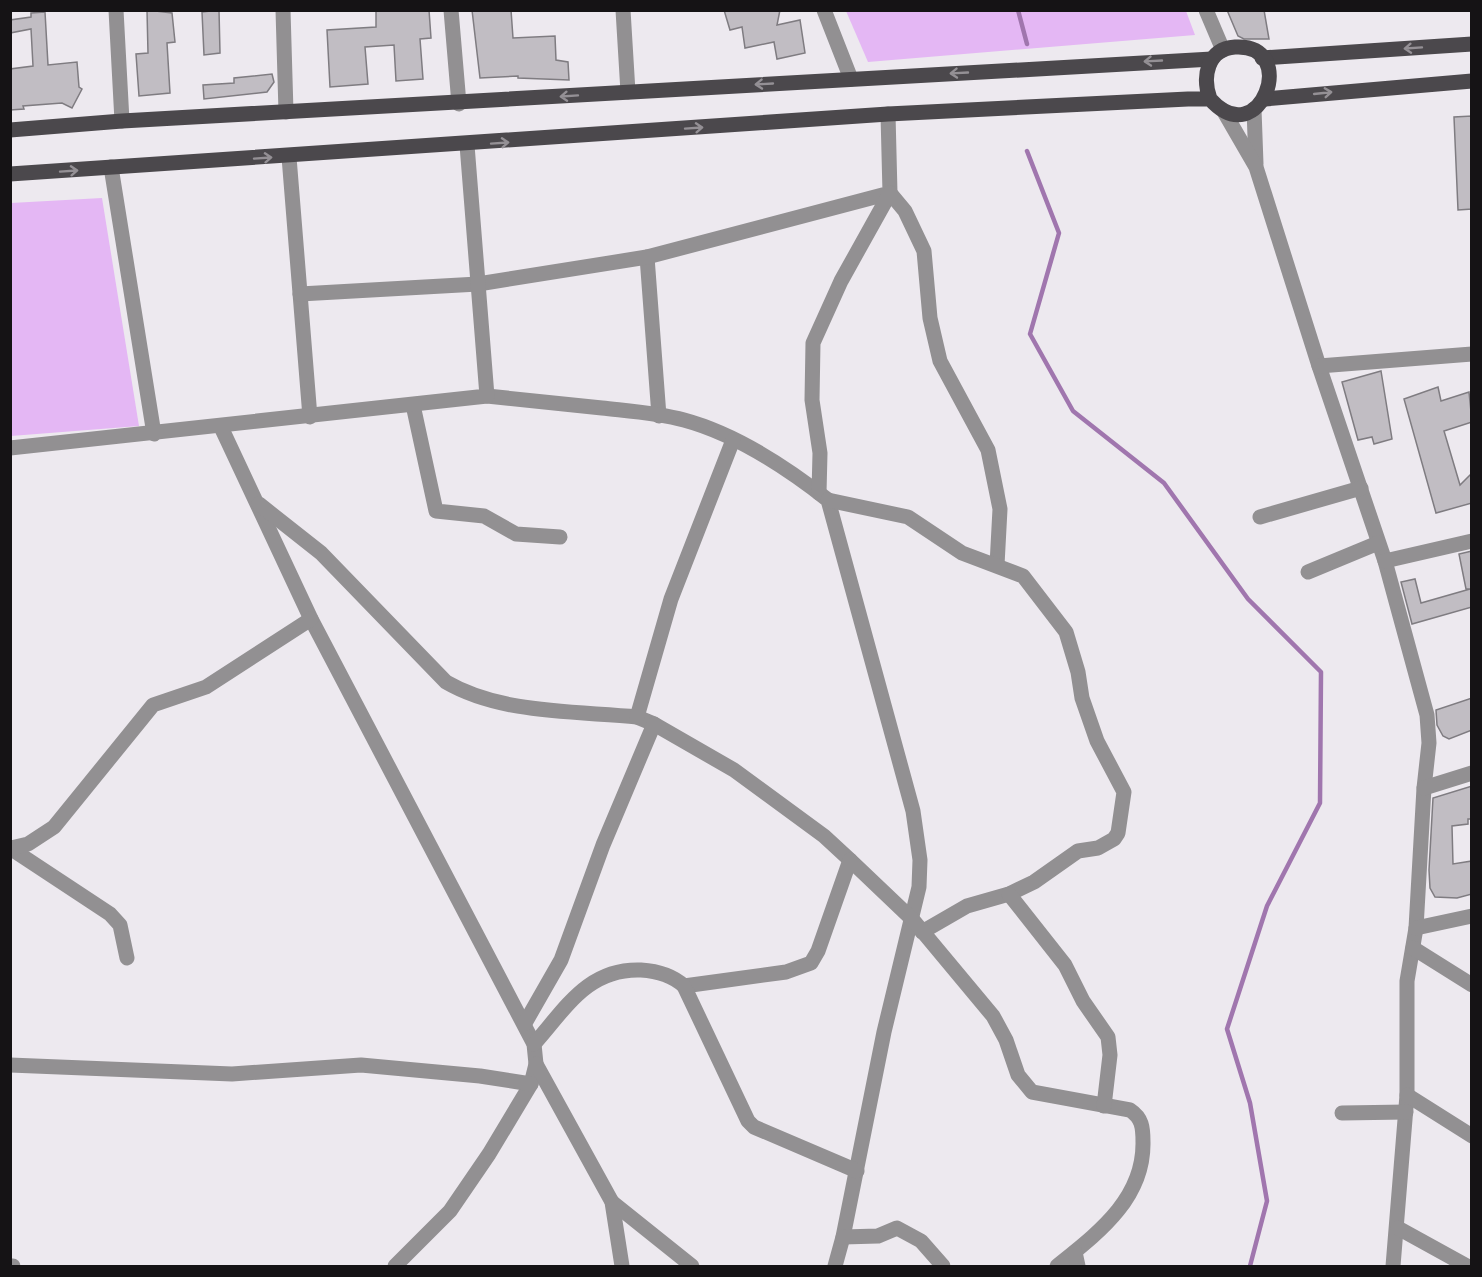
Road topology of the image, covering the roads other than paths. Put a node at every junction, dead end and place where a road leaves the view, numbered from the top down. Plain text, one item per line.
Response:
1 (116, 10) edge
2 (283, 10) edge
3 (451, 10) edge
4 (623, 10) edge
5 (824, 10) edge
6 (1206, 10) edge
7 (1472, 44) edge
8 (1217, 55) junction
9 (1262, 58) junction
10 (851, 79) junction
11 (1472, 81) edge
12 (628, 92) junction
13 (1210, 99) junction
14 (459, 104) junction
15 (1259, 104) junction
16 (1223, 110) junction
17 (286, 112) junction
18 (888, 114) junction
19 (122, 121) junction
20 (10, 130) edge
21 (467, 145) junction
22 (289, 156) junction
23 (111, 167) junction
24 (1256, 167) junction
25 (10, 174) edge
26 (890, 193) junction
27 (647, 257) junction
28 (478, 284) junction
29 (300, 294) junction
30 (1472, 354) edge
31 (1318, 366) junction
32 (487, 396) junction
33 (413, 405) junction
34 (659, 416) junction
35 (310, 417) junction
36 (221, 427) junction
37 (154, 434) junction
38 (733, 440) junction
39 (10, 448) edge
40 (1361, 488) junction
41 (824, 496) junction
42 (259, 504) junction
43 (1260, 517) dead end
44 (560, 537) dead end
45 (1472, 541) edge
46 (1378, 543) junction
47 (1385, 561) junction
48 (997, 565) junction
49 (1308, 572) dead end
50 (311, 619) junction
51 (637, 717) junction
52 (654, 724) junction
53 (1472, 773) edge
54 (1424, 788) junction
55 (11, 848) edge
56 (850, 860) junction
57 (1009, 894) junction
58 (1472, 916) edge
59 (917, 926) junction
60 (1416, 928) junction
61 (1413, 948) junction
62 (127, 958) dead end
63 (1472, 985) edge
64 (684, 986) junction
65 (525, 1023) junction
66 (534, 1044) junction
67 (537, 1064) junction
68 (10, 1065) edge
69 (531, 1084) junction
70 (1407, 1095) junction
71 (1104, 1106) junction
72 (1406, 1112) junction
73 (1342, 1113) dead end
74 (1472, 1136) edge
75 (857, 1171) junction
76 (612, 1202) junction
77 (1398, 1228) junction
78 (843, 1238) junction
79 (1077, 1259) edge
80 (395, 1266) edge
81 (622, 1266) edge
82 (692, 1266) edge
83 (835, 1266) edge
84 (943, 1266) edge
85 (1057, 1266) edge
86 (1393, 1266) edge
87 (1467, 1266) edge

1 - 19 street
2 - 17 street
3 - 14 street
4 - 12 street
5 - 10 street
6 - 8 street
7 -> 9 main road
8 - 9 main road
8 -> 10 main road
8 - 13 main road
9 - 15 main road
10 -> 12 main road
15 -> 11 main road
12 -> 14 main road
13 - 16 main road
13 - 18 main road
14 - 17 main road
15 - 16 main road
15 - 24 street
16 - 24 street
17 - 19 main road
21 -> 18 main road
18 - 26 street
19 - 20 main road
21 - 22 main road
21 - 28 street
23 -> 22 main road
22 - 29 street
25 -> 23 main road
23 - 37 street
24 - 31 street
26 - 27 street
26 - 41 street
26 - 48 street
27 - 28 street
27 - 34 street
28 - 29 street
28 - 32 street
29 - 35 street
30 - 31 street
31 - 40 street
32 - 33 street
32 - 34 street
33 - 35 street
33 - 44 street
34 - 38 street
35 - 36 street
36 - 37 street
36 - 42 street
37 - 39 street
38 - 41 street
38 - 51 street
40 - 43 street
40 - 46 street
41 - 48 street
41 - 59 street
42 - 50 street
42 - 51 street
45 - 47 street
46 - 47 street
46 - 49 street
47 - 54 street
48 - 57 street
50 - 55 street
50 - 65 street
51 - 52 street
52 - 56 street
52 - 65 street
53 - 54 street
54 - 60 street
55 - 62 street
56 - 59 street
56 - 64 street
57 - 59 street
57 - 71 street
58 - 60 street
59 - 71 street
59 - 75 street
60 - 61 street
61 - 63 street
61 - 70 street
64 - 66 street
64 - 75 street
65 - 66 street
66 - 67 street
67 - 69 street
67 - 76 street
68 - 69 street
69 - 80 street
70 - 72 street
70 - 74 street
71 - 79 street
72 - 73 street
72 - 77 street
75 - 78 street
76 - 81 street
76 - 82 street
77 - 86 street
77 - 87 street
78 - 83 street
78 - 84 street
79 - 85 street

